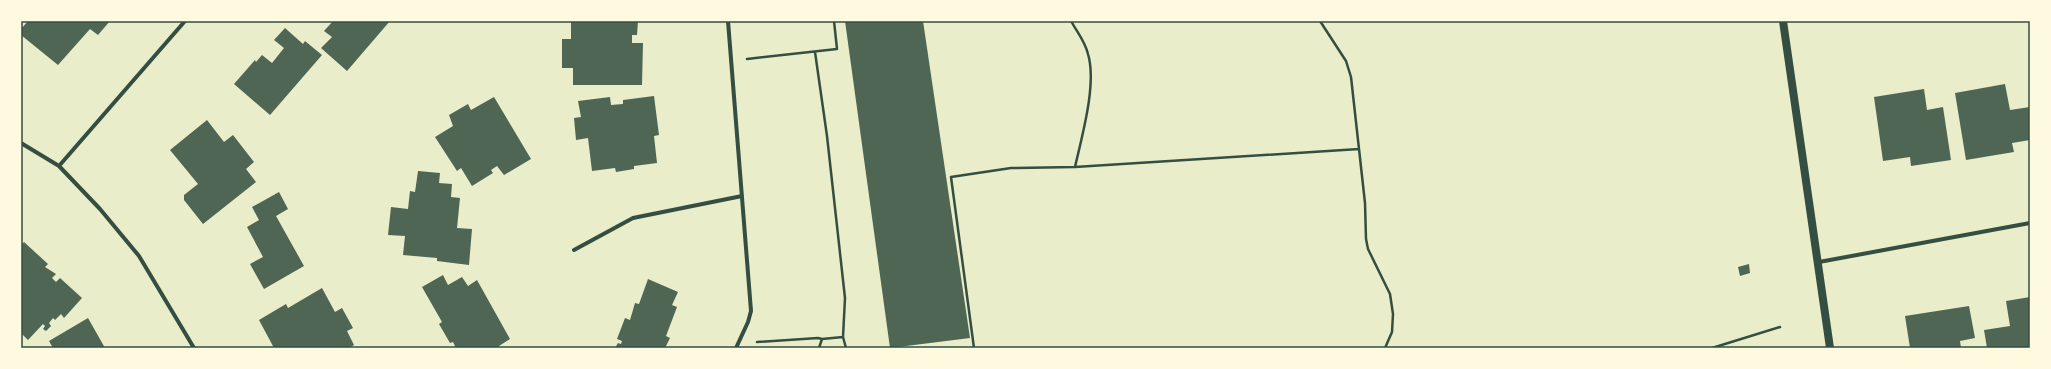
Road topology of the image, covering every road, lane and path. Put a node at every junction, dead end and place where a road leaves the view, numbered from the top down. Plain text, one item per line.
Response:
1 (185, 21) edge
2 (728, 21) edge
3 (834, 21) edge
4 (1070, 21) edge
5 (1320, 21) edge
6 (1783, 21) edge
7 (815, 52) junction
8 (731, 62) junction
9 (21, 143) edge
10 (1359, 150) junction
11 (58, 166) junction
12 (1075, 167) junction
13 (742, 196) junction
14 (2030, 223) edge
15 (574, 250) dead end
16 (1819, 262) junction
17 (1780, 327) dead end
18 (843, 337) junction
19 (822, 339) junction
20 (739, 343) junction
21 (194, 348) edge
22 (736, 348) edge
23 (819, 348) edge
24 (846, 348) edge
25 (974, 348) edge
26 (1385, 348) edge
27 (1712, 348) edge
28 (1830, 348) edge

1 - 11 street
2 - 8 street
3 - 7 path
4 - 12 path
5 - 10 path
6 - 16 main road
7 - 8 path
7 - 18 path
8 - 13 street
9 - 11 street
10 - 12 path
10 - 26 path
11 - 21 street
12 - 25 path
13 - 15 street
13 - 20 street
14 - 16 street
16 - 28 main road
17 - 27 path
18 - 19 path
18 - 24 path
19 - 20 path
19 - 23 path
20 - 22 street

